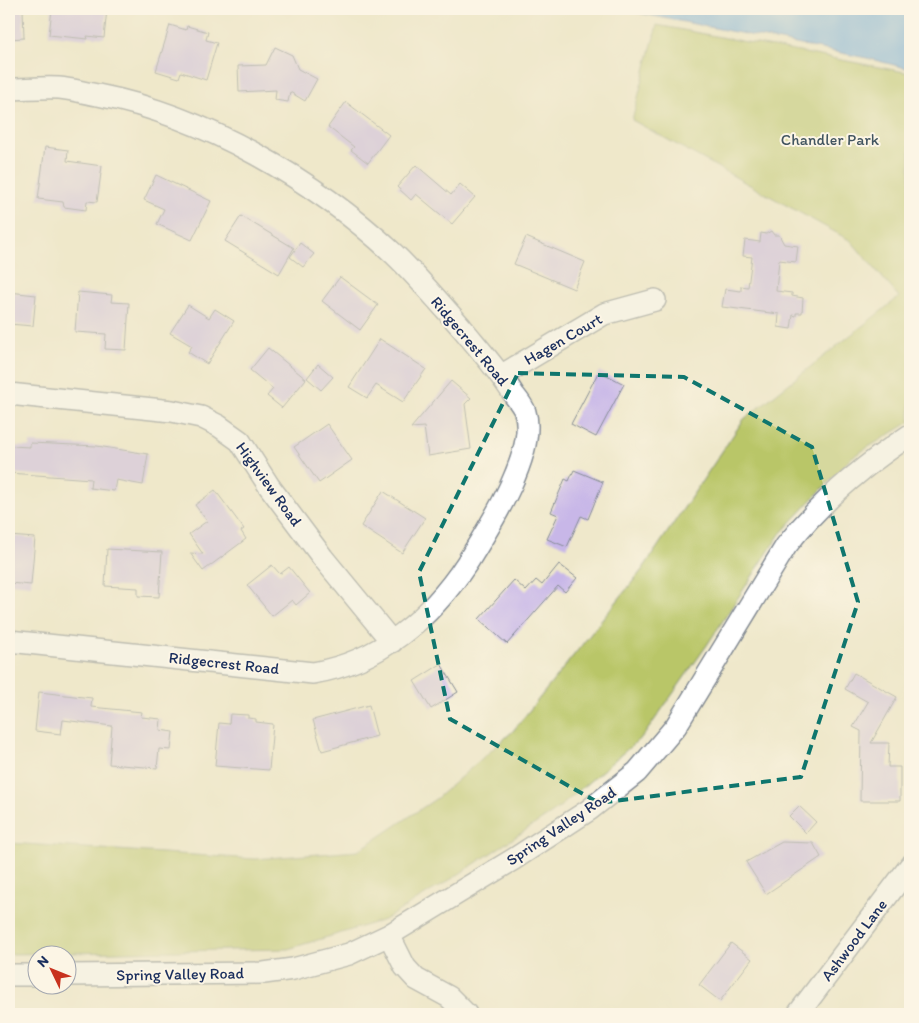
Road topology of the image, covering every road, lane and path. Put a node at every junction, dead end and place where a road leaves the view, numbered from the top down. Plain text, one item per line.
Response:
1 (9, 89) edge
2 (655, 300) dead end
3 (502, 375) junction
4 (9, 394) edge
5 (910, 435) edge
6 (9, 641) edge
7 (392, 642) junction
8 (910, 866) edge
9 (388, 935) junction
10 (78, 974) edge
11 (28, 975) edge
12 (9, 976) edge
13 (466, 1014) edge
14 (798, 1014) edge

1 - 3 street, Ridgecrest Road
2 - 3 street, Hagen Court
3 - 7 street, Ridgecrest Road
4 - 7 street, Highview Road
5 - 9 street, Spring Valley Road
6 - 7 street, Ridgecrest Road
8 - 14 street, Ashwood Lane
9 - 10 street, Spring Valley Road
9 - 13 street
11 - 12 street

